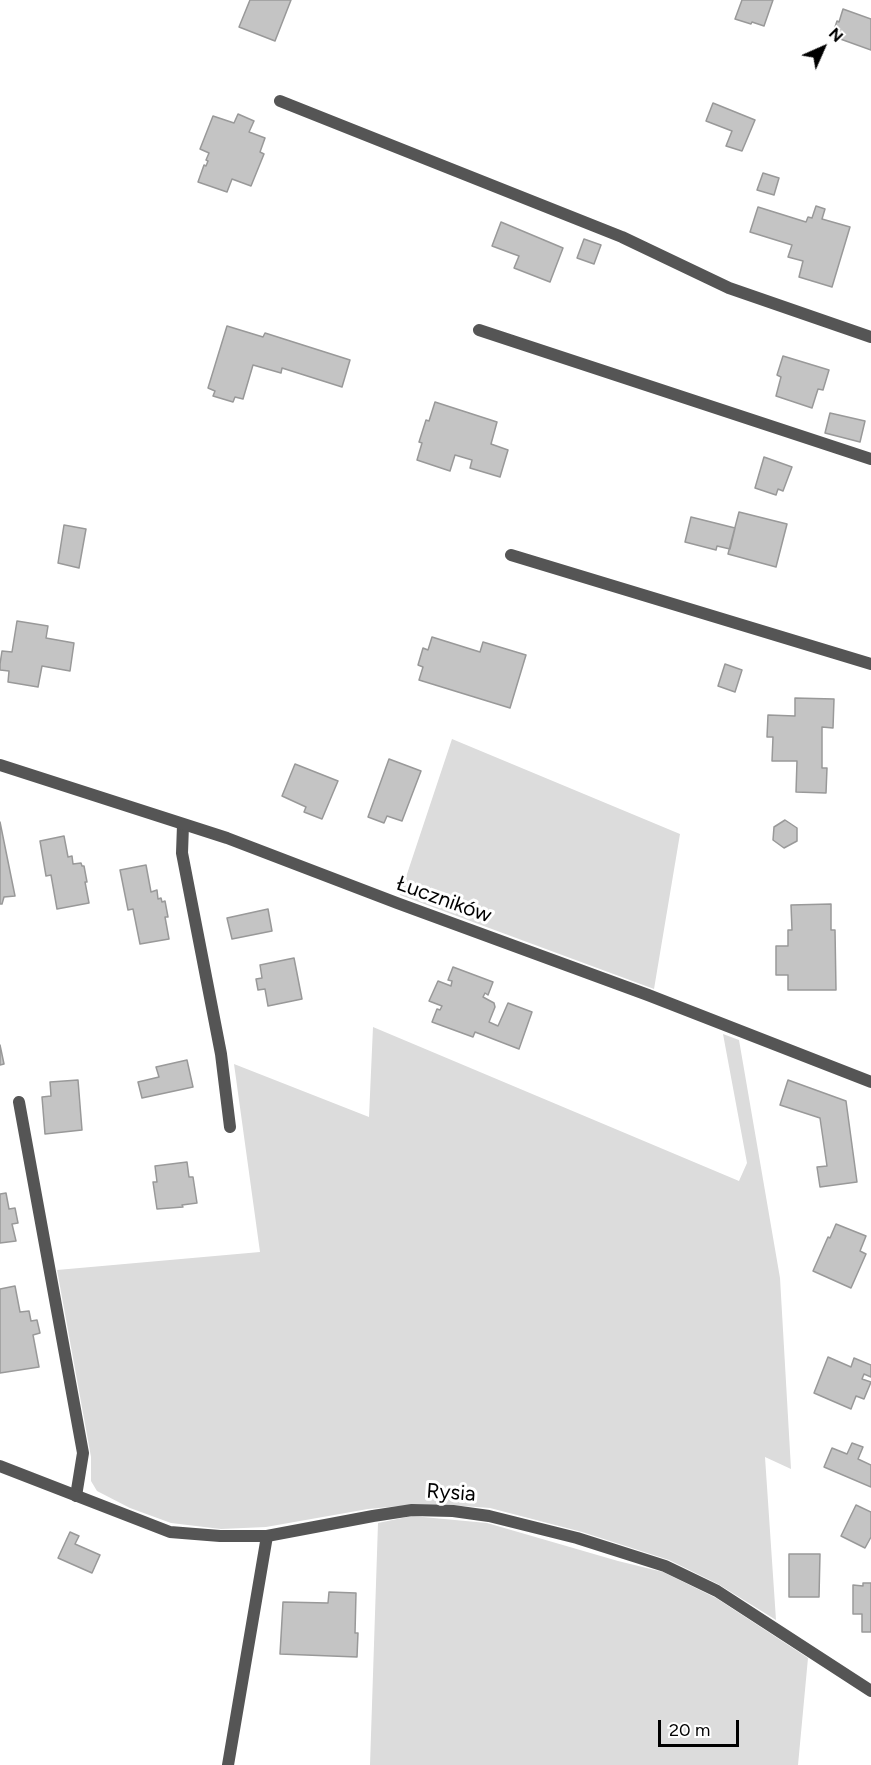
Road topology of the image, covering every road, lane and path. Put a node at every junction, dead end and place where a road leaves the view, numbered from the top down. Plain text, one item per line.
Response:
1 (280, 101) dead end
2 (479, 330) dead end
3 (871, 336) edge
4 (871, 459) edge
5 (511, 555) dead end
6 (871, 664) edge
7 (0, 765) edge
8 (183, 825) junction
9 (871, 1082) edge
10 (19, 1102) dead end
11 (230, 1127) dead end
12 (0, 1466) edge
13 (76, 1496) junction
14 (267, 1536) junction
15 (871, 1691) edge
16 (228, 1765) edge

1 - 3 street
2 - 4 street
5 - 6 street
7 - 8 street, Łuczników
8 - 9 street, Łuczników
8 - 11 street
10 - 13 street
12 - 13 street, Rysia
13 - 14 street, Rysia
14 - 15 street, Rysia
14 - 16 street

